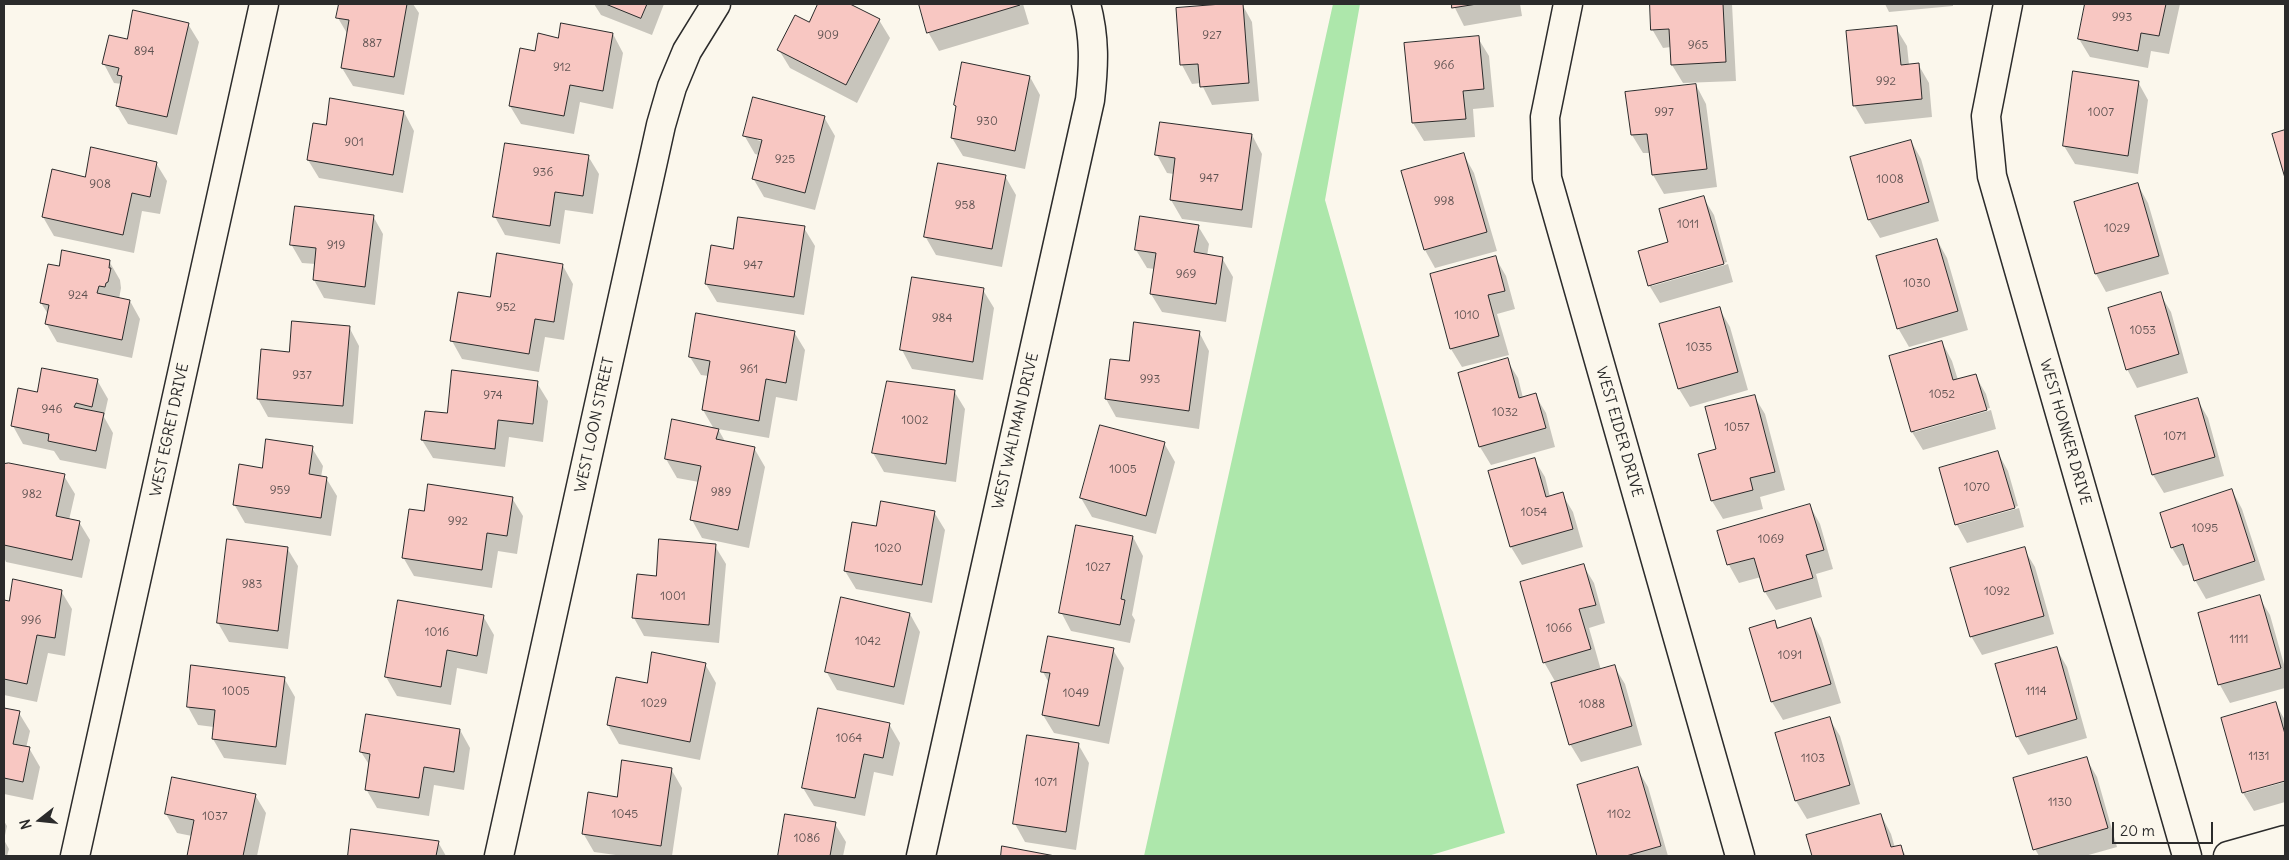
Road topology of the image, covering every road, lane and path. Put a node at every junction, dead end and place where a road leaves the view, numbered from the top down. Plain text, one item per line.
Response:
1 (264, 4) edge
2 (716, 4) edge
3 (1086, 4) edge
4 (1568, 4) edge
5 (2008, 4) edge
6 (2285, 840) edge
7 (75, 856) edge
8 (499, 856) edge
9 (921, 856) edge
10 (1740, 856) edge
11 (2186, 856) edge
12 (2228, 856) edge

1 - 7 street, WEST EGRET DRIVE
2 - 8 street, WEST LOON STREET
3 - 9 street, WEST WALTMAN DRIVE
4 - 10 street, WEST EIDER DRIVE
5 - 11 street, WEST HONKER DRIVE
6 - 12 street

